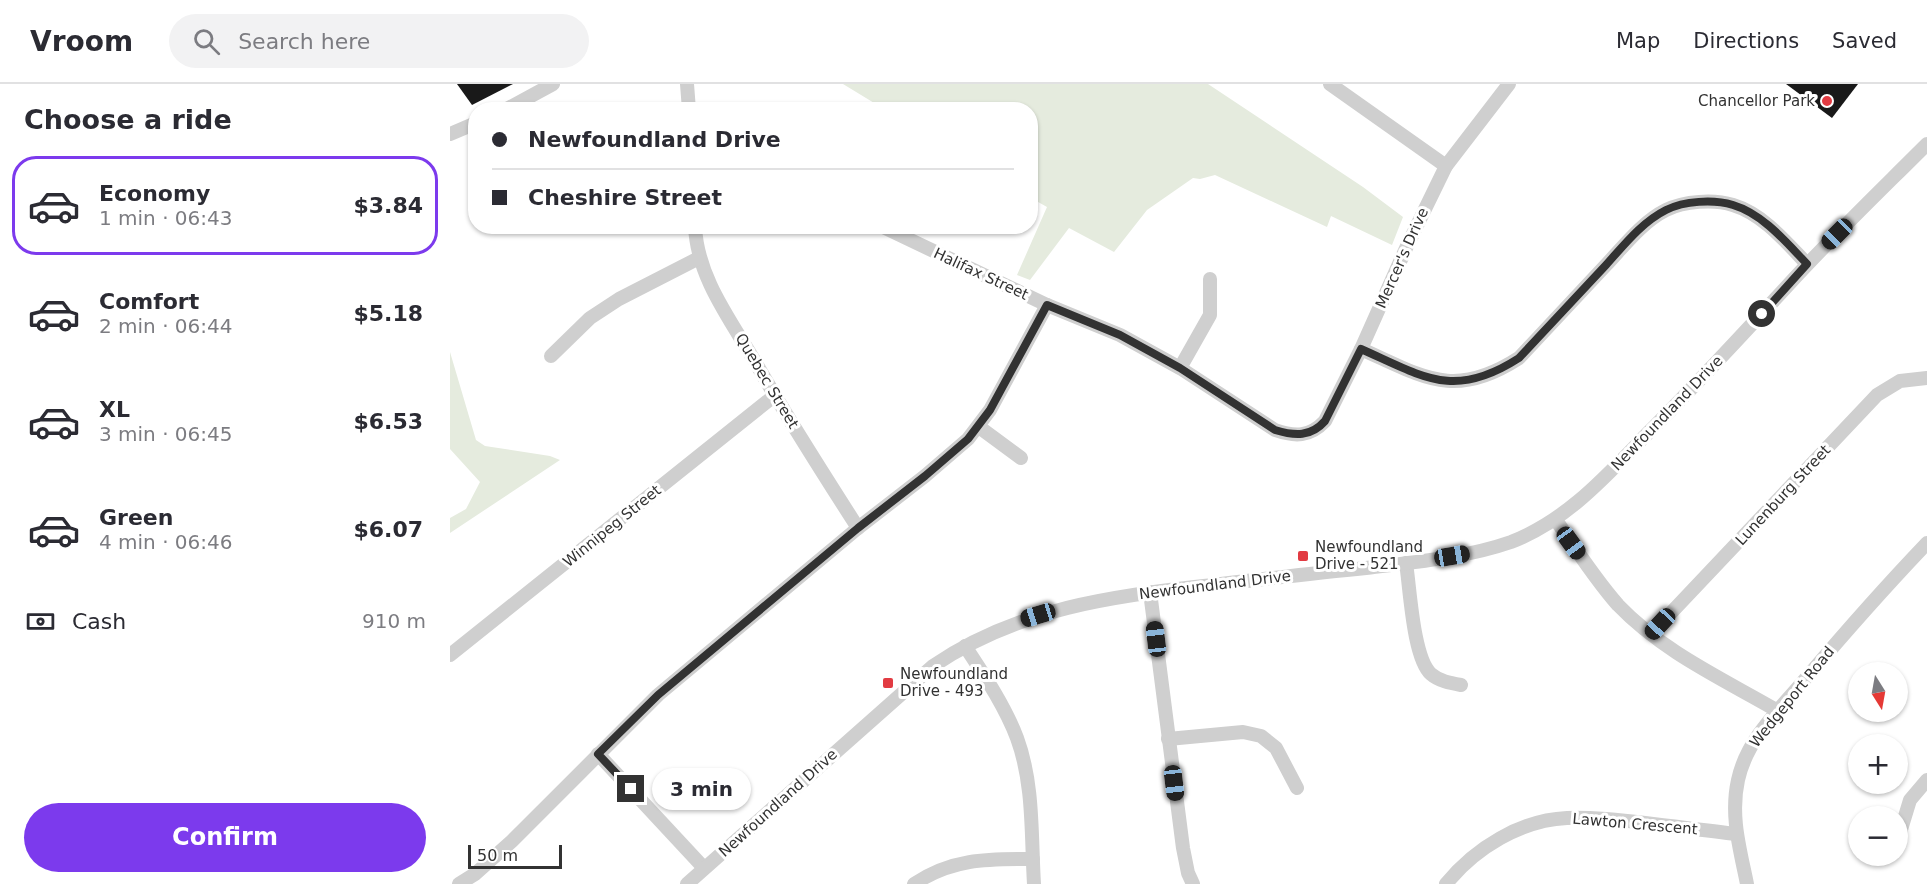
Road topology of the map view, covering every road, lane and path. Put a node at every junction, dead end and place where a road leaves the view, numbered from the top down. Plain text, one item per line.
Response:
1 (553, 84) edge
2 (687, 84) edge
3 (1330, 84) edge
4 (1509, 84) edge
5 (520, 102) edge
6 (688, 102) edge
7 (468, 126) edge
8 (450, 134) edge
9 (1927, 144) edge
10 (1446, 166) junction
11 (696, 234) edge
12 (898, 234) edge
13 (699, 258) junction
14 (1807, 264) junction
15 (1210, 279) dead end
16 (1047, 305) junction
17 (1361, 349) junction
18 (551, 356) dead end
19 (1180, 368) junction
20 (1927, 378) edge
21 (774, 396) junction
22 (979, 427) junction
23 (1304, 435) joint
24 (1021, 458) dead end
25 (1556, 519) junction
26 (858, 528) junction
27 (1927, 543) edge
28 (1406, 563) junction
29 (1150, 592) junction
30 (1651, 634) junction
31 (965, 646) junction
32 (450, 656) edge
33 (1461, 685) dead end
34 (1778, 711) junction
35 (1168, 739) junction
36 (598, 754) junction
37 (1927, 780) edge
38 (1297, 788) dead end
39 (1908, 807) edge
40 (1736, 834) junction
41 (1033, 859) junction
42 (704, 868) junction
43 (459, 884) edge
44 (687, 884) edge
45 (914, 884) edge
46 (1034, 884) edge
47 (1192, 884) edge
48 (1446, 884) edge
49 (1747, 884) edge

1 - 5 street
2 - 6 street
3 - 10 street
4 - 10 street, Mercer's Drive
7 - 8 street
9 - 14 street, Newfoundland Drive
10 - 17 street, Mercer's Drive
11 - 13 street, Quebec Street
12 - 16 street, Halifax Street
13 - 18 street
13 - 21 street, Quebec Street
14 - 17 street
14 - 25 street, Newfoundland Drive
15 - 19 street
16 - 19 street, Halifax Street
16 - 22 street
17 - 23 street, Mercer's Drive
19 - 23 street, Halifax Street
20 - 30 street, Lunenburg Street
21 - 26 street, Quebec Street
21 - 32 street, Winnipeg Street
22 - 24 street
22 - 26 street
25 - 28 street, Newfoundland Drive
25 - 30 street
26 - 36 street
27 - 34 street, Wedgeport Road
28 - 29 street, Newfoundland Drive
28 - 33 street
29 - 31 street, Newfoundland Drive
29 - 35 street
30 - 34 street
31 - 41 street
31 - 42 street, Newfoundland Drive
34 - 40 street, Wedgeport Road
35 - 38 street
35 - 47 street
36 - 42 street
36 - 43 street
37 - 39 street
40 - 48 street, Lawton Crescent
40 - 49 street, Wedgeport Road
41 - 45 street
41 - 46 street
42 - 44 street, Newfoundland Drive

